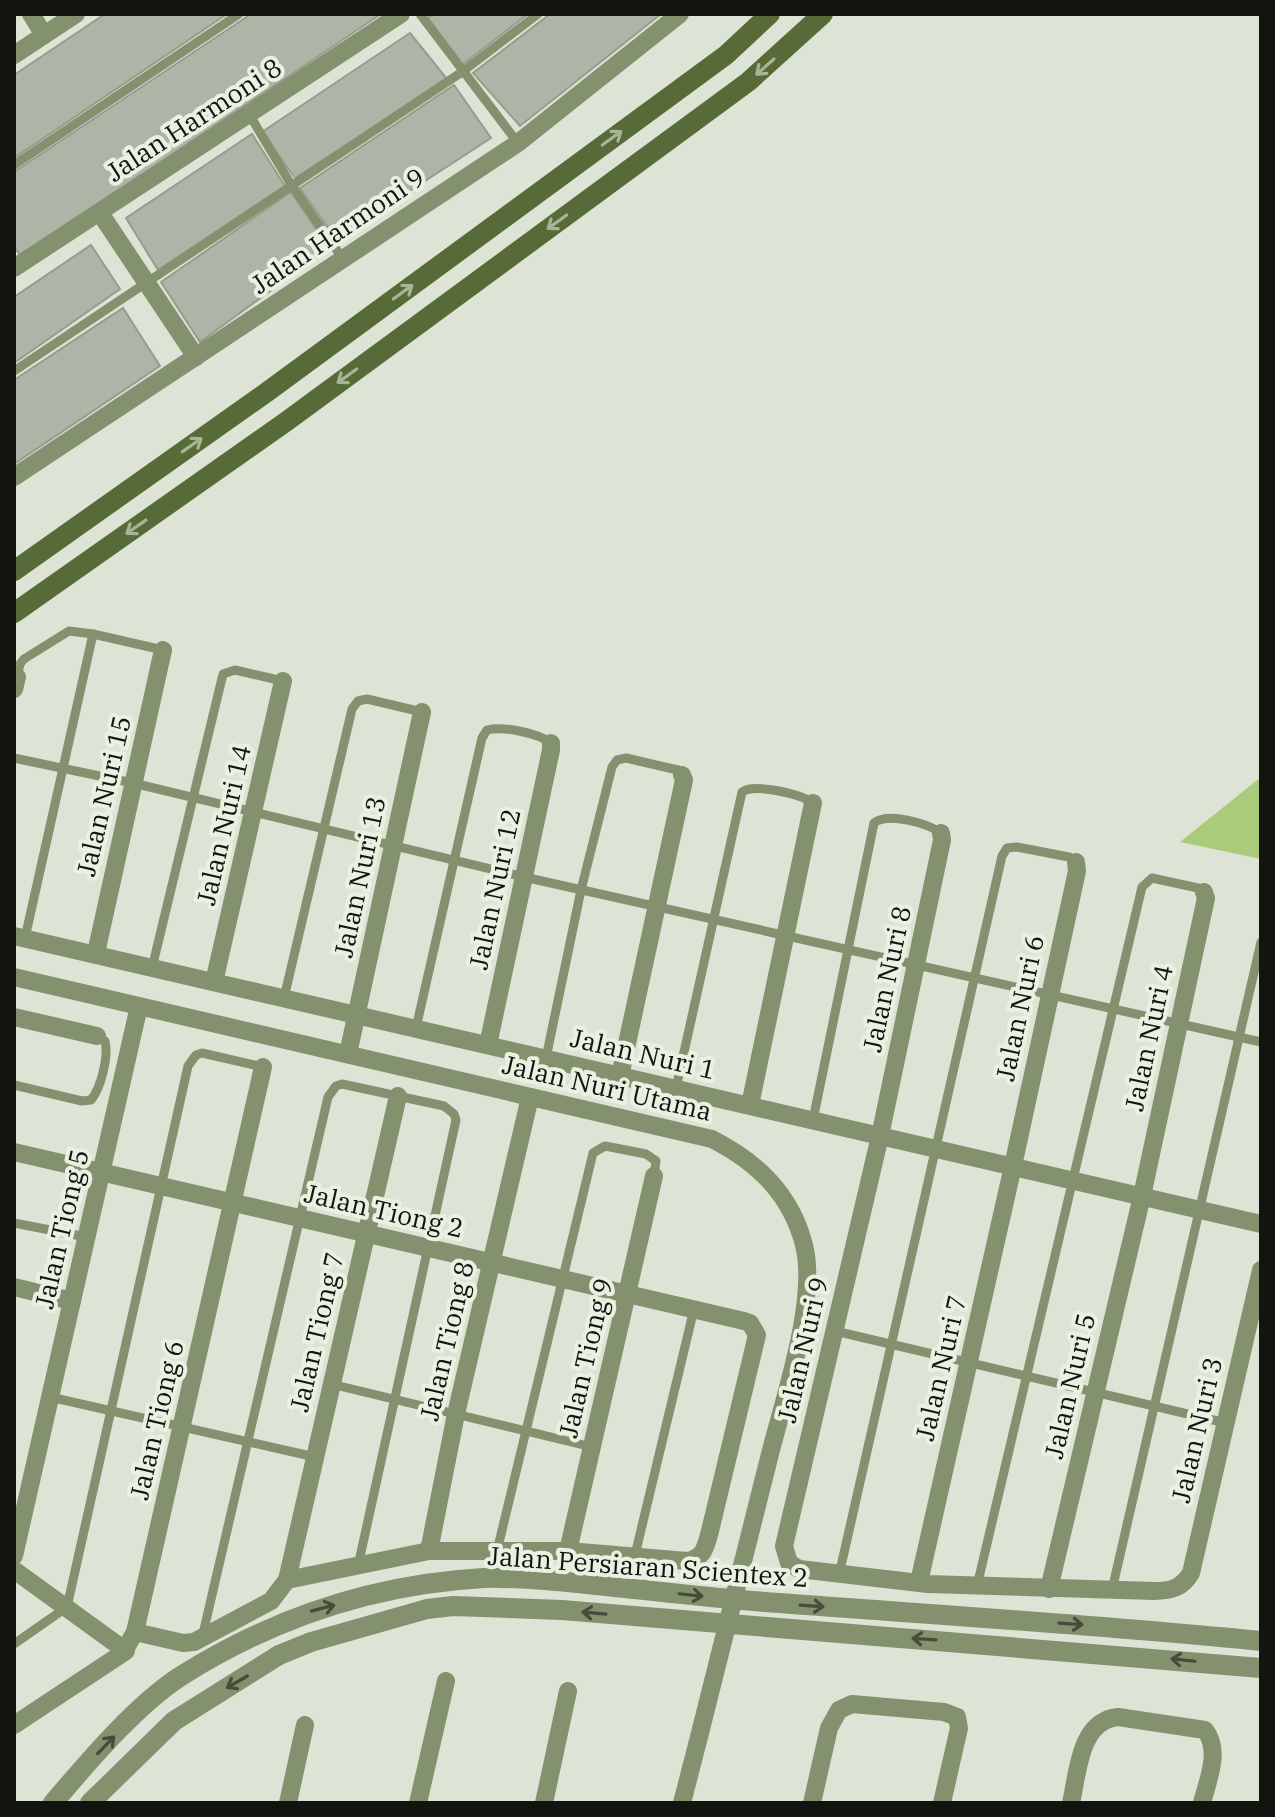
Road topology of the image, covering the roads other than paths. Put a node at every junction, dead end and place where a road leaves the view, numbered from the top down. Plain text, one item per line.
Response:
1 (31, 14) edge
2 (76, 14) edge
3 (239, 14) edge
4 (401, 14) edge
5 (420, 14) edge
6 (538, 14) edge
7 (680, 14) edge
8 (770, 14) edge
9 (823, 14) edge
10 (44, 35) junction
11 (14, 55) edge
12 (462, 72) junction
13 (249, 114) junction
14 (518, 143) junction
15 (14, 165) edge
16 (292, 186) junction
17 (100, 213) junction
18 (343, 259) junction
19 (14, 268) edge
20 (147, 283) junction
21 (196, 357) junction
22 (14, 371) edge
23 (14, 477) edge
24 (14, 571) edge
25 (14, 613) edge
26 (93, 634) junction
27 (163, 650) joint
28 (283, 681) joint
29 (15, 683) edge
30 (422, 712) joint
31 (551, 743) joint
32 (14, 758) edge
33 (63, 768) junction
34 (682, 775) joint
35 (133, 783) junction
36 (192, 799) junction
37 (813, 803) joint
38 (254, 814) junction
39 (324, 830) junction
40 (941, 833) joint
41 (393, 846) junction
42 (454, 861) junction
43 (1076, 862) joint
44 (524, 877) junction
45 (581, 890) junction
46 (1204, 892) joint
47 (656, 907) junction
48 (713, 919) junction
49 (786, 936) junction
50 (20, 937) edge
51 (1261, 942) edge
52 (848, 950) junction
53 (96, 953) junction
54 (916, 965) junction
55 (152, 968) junction
56 (14, 977) edge
57 (974, 978) junction
58 (214, 982) junction
59 (1048, 994) junction
60 (284, 998) junction
61 (139, 1006) junction
62 (1113, 1009) junction
63 (356, 1015) junction
64 (14, 1017) edge
65 (1178, 1023) junction
66 (416, 1028) junction
67 (97, 1036) joint
68 (1239, 1037) junction
69 (1261, 1042) edge
70 (488, 1045) junction
71 (348, 1054) junction
72 (546, 1058) junction
73 (263, 1067) joint
74 (620, 1076) junction
75 (14, 1085) edge
76 (676, 1088) junction
77 (398, 1096) junction
78 (530, 1097) junction
79 (750, 1105) junction
80 (813, 1120) junction
81 (880, 1136) junction
82 (935, 1148) junction
83 (14, 1152) edge
84 (1013, 1166) junction
85 (101, 1172) junction
86 (654, 1176) joint
87 (1073, 1180) junction
88 (161, 1186) junction
89 (1142, 1196) junction
90 (233, 1204) junction
91 (1200, 1209) junction
92 (300, 1218) junction
93 (14, 1223) edge
94 (1261, 1224) edge
95 (367, 1233) junction
96 (86, 1237) junction
97 (429, 1248) junction
98 (492, 1262) junction
99 (1261, 1270) edge
100 (563, 1278) junction
101 (14, 1287) edge
102 (628, 1294) junction
103 (72, 1301) junction
104 (694, 1309) junction
105 (802, 1322) junction
106 (835, 1331) junction
107 (891, 1344) junction
108 (969, 1362) junction
109 (1027, 1376) junction
110 (331, 1384) junction
111 (1096, 1393) junction
112 (50, 1397) junction
113 (393, 1399) junction
114 (1155, 1407) junction
115 (110, 1411) junction
116 (456, 1414) junction
117 (1226, 1423) junction
118 (182, 1427) junction
119 (526, 1430) junction
120 (248, 1442) junction
121 (592, 1447) junction
122 (315, 1457) junction
123 (429, 1551) junction
124 (497, 1551) junction
125 (568, 1551) junction
126 (635, 1555) junction
127 (14, 1556) edge
128 (358, 1566) junction
129 (14, 1570) edge
130 (839, 1575) junction
131 (287, 1580) junction
132 (919, 1582) junction
133 (977, 1586) junction
134 (1049, 1589) junction
135 (1112, 1590) junction
136 (734, 1600) junction
137 (67, 1607) junction
138 (727, 1626) junction
139 (135, 1632) junction
140 (202, 1638) junction
141 (1261, 1641) edge
142 (14, 1644) edge
143 (126, 1651) junction
144 (1261, 1668) edge
145 (446, 1681) dead end
146 (568, 1691) dead end
147 (14, 1725) edge
148 (305, 1725) dead end
149 (53, 1803) edge
150 (90, 1803) edge
151 (288, 1803) edge
152 (418, 1803) edge
153 (544, 1803) edge
154 (682, 1803) edge
155 (812, 1803) edge
156 (942, 1803) edge
157 (1071, 1803) edge
158 (1202, 1803) edge

1 - 10 street
2 - 10 street
3 - 15 lane
4 - 13 street, Jalan Harmoni 8
5 - 12 lane
6 - 12 lane
7 - 14 street, Jalan Harmoni 9
24 -> 8 main road
9 -> 25 main road
10 - 11 street
12 - 14 lane
12 - 16 lane
13 - 16 lane
13 - 17 street, Jalan Harmoni 8
14 - 18 street, Jalan Harmoni 9
16 - 18 lane
16 - 20 lane
17 - 19 street, Jalan Harmoni 8
17 - 20 street
18 - 21 street, Jalan Harmoni 9
20 - 21 street
20 - 22 lane
21 - 23 street, Jalan Harmoni 9
26 - 27 lane
26 - 29 lane
26 - 33 lane
27 - 35 street, Jalan Nuri 15
28 - 36 lane
28 - 38 street, Jalan Nuri 14
30 - 39 lane
30 - 41 street, Jalan Nuri 13
31 - 42 lane
31 - 44 street, Jalan Nuri 12
32 - 33 lane
33 - 35 lane
33 - 50 lane
34 - 45 lane
34 - 47 street
35 - 36 lane
35 - 53 street, Jalan Nuri 15
36 - 38 lane
36 - 55 lane
37 - 48 lane
37 - 49 street
38 - 39 lane
38 - 58 street, Jalan Nuri 14
39 - 41 lane
39 - 60 lane
40 - 52 lane
40 - 54 street, Jalan Nuri 8
41 - 42 lane
41 - 63 street, Jalan Nuri 13
42 - 44 lane
42 - 66 lane
43 - 57 lane
43 - 59 street, Jalan Nuri 6
44 - 45 lane
44 - 70 street, Jalan Nuri 12
45 - 47 lane
45 - 72 lane
46 - 62 lane
46 - 65 street, Jalan Nuri 4
47 - 48 lane
47 - 74 street
48 - 49 lane
48 - 76 lane
49 - 52 lane
49 - 79 street
50 - 53 street, Jalan Nuri 1
51 - 68 lane
52 - 54 lane
52 - 80 lane
53 - 55 street, Jalan Nuri 1
54 - 57 lane
54 - 81 street, Jalan Nuri 8
55 - 58 street, Jalan Nuri 1
56 - 61 street, Jalan Nuri Utama
57 - 59 lane
57 - 82 lane
58 - 60 street, Jalan Nuri 1
59 - 62 lane
59 - 84 street, Jalan Nuri 6
60 - 63 street, Jalan Nuri 1
61 - 71 street, Jalan Nuri Utama
61 - 85 street, Jalan Tiong 5
62 - 65 lane
62 - 87 lane
63 - 66 street, Jalan Nuri 1
63 - 71 street, Jalan Nuri 13
64 - 67 street
65 - 68 lane
65 - 89 street, Jalan Nuri 4
66 - 70 street, Jalan Nuri 1
67 - 75 lane
68 - 69 lane
68 - 91 lane
70 - 72 street, Jalan Nuri 1
71 - 78 street, Jalan Nuri Utama
72 - 74 street, Jalan Nuri 1
73 - 88 lane
73 - 90 street, Jalan Tiong 6
74 - 76 street, Jalan Nuri 1
76 - 79 street, Jalan Nuri 1
77 - 92 lane
77 - 95 street, Jalan Tiong 7
77 - 97 lane
78 - 98 street, Jalan Tiong 8
78 - 105 street, Jalan Nuri Utama
79 - 80 street, Jalan Nuri 1
80 - 81 street, Jalan Nuri 1
81 - 82 street, Jalan Nuri 1
81 - 106 street, Jalan Nuri 9
82 - 84 street, Jalan Nuri 1
82 - 107 lane
83 - 85 street, Jalan Tiong 2
84 - 87 street, Jalan Nuri 1
84 - 108 street, Jalan Nuri 7
85 - 88 street, Jalan Tiong 2
85 - 96 street, Jalan Tiong 5
86 - 100 lane
86 - 102 street, Jalan Tiong 9
87 - 89 street, Jalan Nuri 1
87 - 109 lane
88 - 90 street, Jalan Tiong 2
88 - 115 lane
89 - 91 street, Jalan Nuri 1
89 - 111 street, Jalan Nuri 5
90 - 92 street, Jalan Tiong 2
90 - 118 street, Jalan Tiong 6
91 - 94 street, Jalan Nuri 1
91 - 114 lane
92 - 95 street, Jalan Tiong 2
92 - 120 lane
93 - 96 lane
95 - 97 street, Jalan Tiong 2
95 - 110 street, Jalan Tiong 7
96 - 103 street, Jalan Tiong 5
97 - 98 street, Jalan Tiong 2
97 - 113 lane
98 - 100 street, Jalan Tiong 2
98 - 116 street, Jalan Tiong 8
99 - 117 street, Jalan Nuri 3
100 - 102 street, Jalan Tiong 2
100 - 119 lane
101 - 103 street
102 - 104 street, Jalan Tiong 2
102 - 121 street, Jalan Tiong 9
103 - 112 street, Jalan Tiong 5
104 - 126 lane
104 - 126 street, Jalan Tiong 2
105 - 106 street
105 - 136 street, Jalan Nuri Utama
106 - 107 lane
106 - 130 street, Jalan Nuri 9
107 - 108 lane
107 - 130 lane
108 - 109 lane
108 - 132 street, Jalan Nuri 7
109 - 111 lane
109 - 133 lane
110 - 113 lane
110 - 122 street, Jalan Tiong 7
111 - 114 lane
111 - 134 street, Jalan Nuri 5
112 - 115 lane
112 - 127 street, Jalan Tiong 5
113 - 116 lane
113 - 128 lane
114 - 117 lane
114 - 135 lane
115 - 118 lane
115 - 137 lane
116 - 119 lane
116 - 123 street, Jalan Tiong 8
117 - 135 street, Jalan Nuri 3
118 - 120 lane
118 - 139 street, Jalan Tiong 6
119 - 121 lane
119 - 124 lane
120 - 122 lane
120 - 140 lane
121 - 125 street, Jalan Tiong 9
122 - 131 street, Jalan Tiong 7
123 - 124 street
123 - 128 street
124 - 125 street
125 - 126 street
128 - 131 street
129 - 137 street
130 - 132 street
131 - 140 street
132 - 133 street
133 - 134 street
134 - 135 street
136 - 138 street, Jalan Nuri Utama
136 -> 141 street, Jalan Persiaran Scientex 2
149 -> 136 street, Jalan Persiaran Scientex 2
137 - 142 lane
137 - 143 street
144 -> 138 street, Jalan Persiaran Scientex 2
138 -> 150 street, Jalan Persiaran Scientex 2
138 - 154 street, Jalan Nuri Utama
139 - 140 street
139 - 143 street, Jalan Tiong 6
143 - 147 street
145 - 152 street
146 - 153 street
148 - 151 street
155 - 156 street
157 - 158 street

